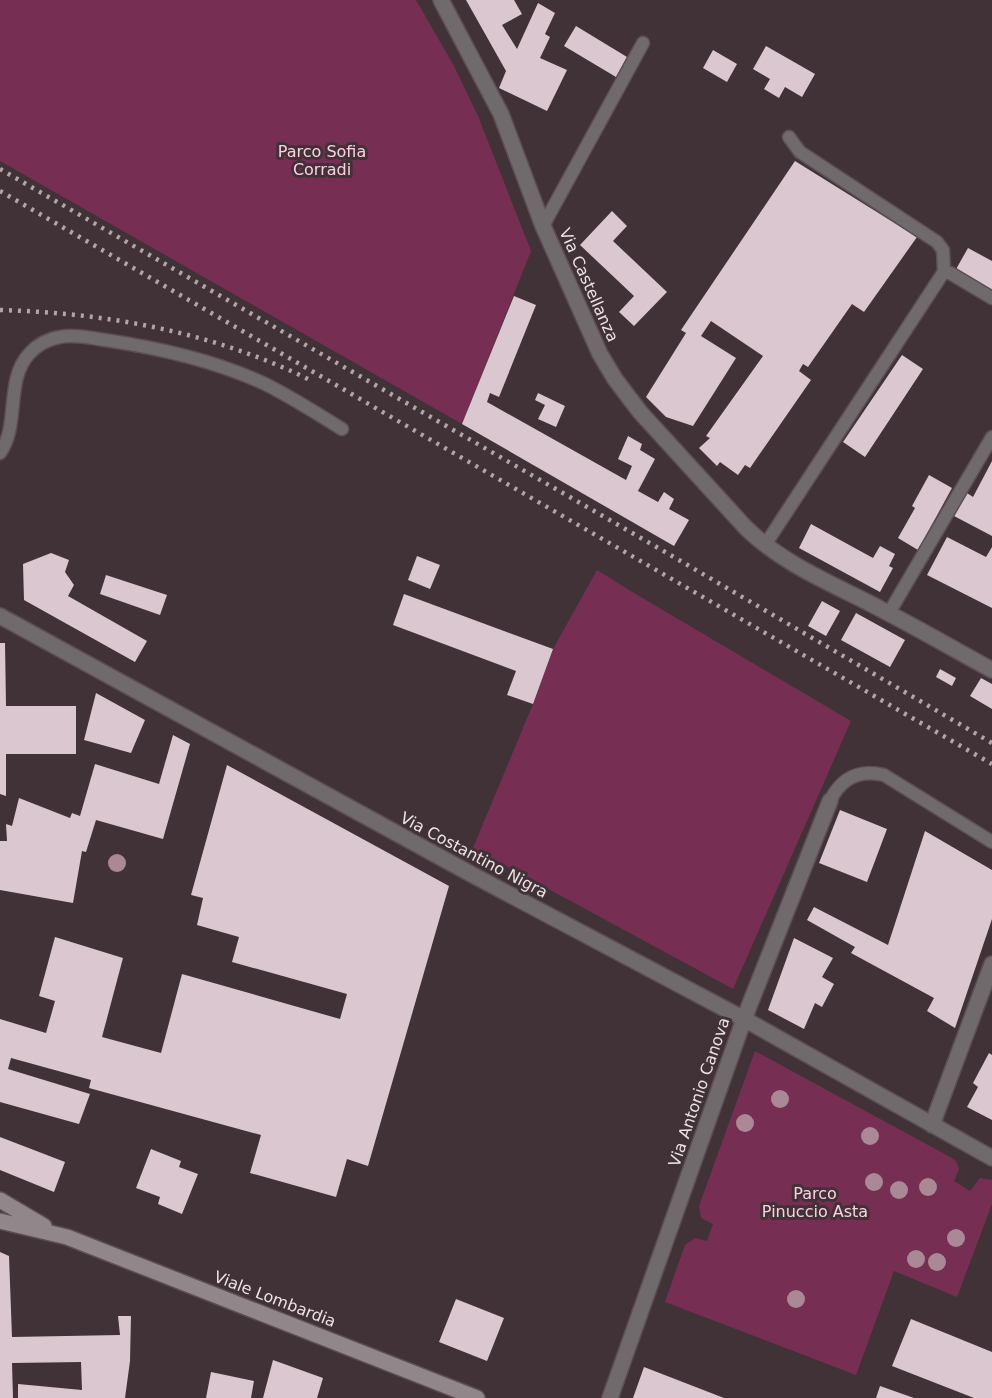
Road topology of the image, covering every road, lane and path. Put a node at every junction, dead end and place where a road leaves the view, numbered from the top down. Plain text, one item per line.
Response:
1 (441, 0) edge
2 (643, 43) dead end
3 (789, 137) dead end
4 (543, 226) junction
5 (944, 272) junction
6 (992, 298) edge
7 (342, 429) dead end
8 (992, 436) edge
9 (0, 453) edge
10 (765, 545) junction
11 (889, 613) junction
12 (0, 616) edge
13 (992, 670) edge
14 (830, 801) joint
15 (992, 842) edge
16 (992, 964) edge
17 (744, 1019) junction
18 (932, 1125) junction
19 (992, 1158) edge
20 (0, 1200) edge
21 (0, 1221) edge
22 (60, 1235) junction
23 (477, 1398) edge
24 (610, 1398) edge

1 - 4 street, Via Castellanza
2 - 4 lane
3 - 5 lane
4 - 10 street, Via Castellanza
5 - 6 lane
5 - 10 lane
7 - 9 lane
8 - 11 lane
10 - 11 street, Via Castellanza
11 - 13 street, Via Castellanza
12 - 17 street, Via Costantino Nigra
14 - 15 lane
14 - 17 street, Via Antonio Canova
16 - 18 street
17 - 18 street, Via Costantino Nigra
17 - 24 street, Via Antonio Canova
18 - 19 street, Via Costantino Nigra
20 - 22 street, Viale Lombardia
21 - 22 street, Viale Lombardia
22 - 23 street, Viale Lombardia

